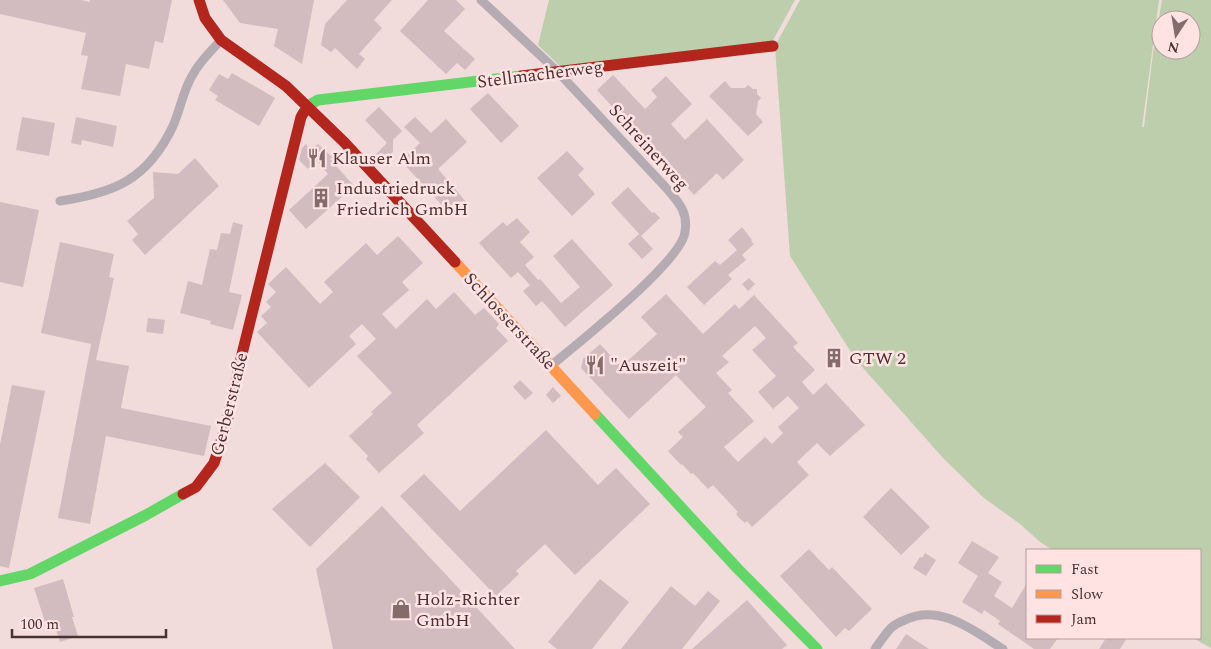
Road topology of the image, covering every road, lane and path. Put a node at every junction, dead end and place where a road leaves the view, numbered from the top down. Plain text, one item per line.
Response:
1 (199, 0) edge
2 (481, 0) edge
3 (221, 40) junction
4 (773, 46) dead end
5 (558, 72) junction
6 (308, 106) junction
7 (60, 201) dead end
8 (552, 366) junction
9 (0, 581) edge
10 (817, 649) edge
11 (875, 649) edge
12 (1003, 649) edge

1 - 3 street, Schlosserstraße
2 - 5 street, Schreinerweg
3 - 6 street, Schlosserstraße
3 - 7 street
4 - 5 street, Stellmacherweg
5 - 6 street, Stellmacherweg
5 - 8 street, Schreinerweg
6 - 8 street, Schlosserstraße
6 - 9 street, Gerberstraße
8 - 10 street, Schlosserstraße
11 - 12 street

